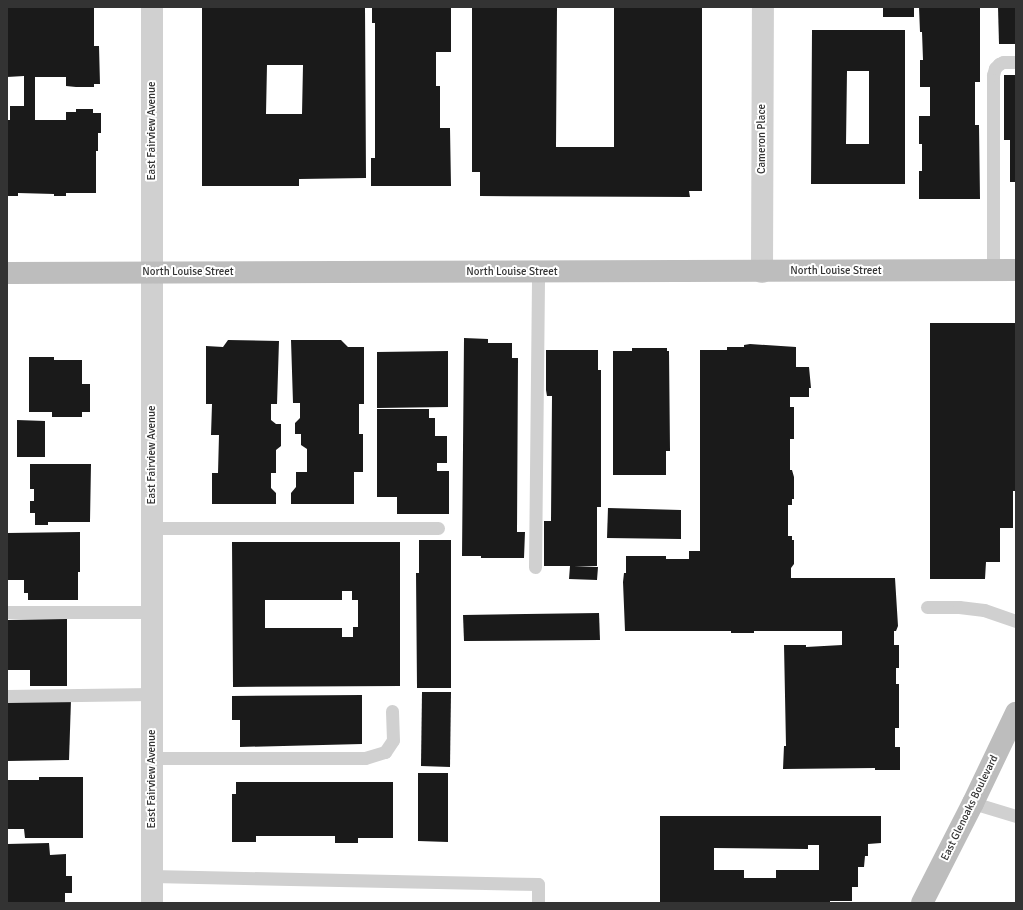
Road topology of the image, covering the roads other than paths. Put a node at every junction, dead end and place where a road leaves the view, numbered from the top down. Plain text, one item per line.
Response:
1 (152, 7) edge
2 (763, 7) edge
3 (1016, 62) edge
4 (993, 270) junction
5 (1016, 270) edge
6 (7, 272) edge
7 (152, 272) junction
8 (538, 272) junction
9 (762, 272) junction
10 (152, 528) junction
11 (438, 528) dead end
12 (535, 568) dead end
13 (927, 607) dead end
14 (7, 612) edge
15 (152, 612) junction
16 (1016, 621) edge
17 (152, 694) junction
18 (7, 696) edge
19 (392, 711) dead end
20 (1016, 713) edge
21 (152, 758) junction
22 (973, 803) junction
23 (1016, 816) edge
24 (152, 876) junction
25 (152, 903) edge
26 (538, 903) edge
27 (922, 903) edge

1 - 7 street, East Fairview Avenue
2 - 9 street, Cameron Place
3 - 4 lane
4 - 5 street, North Louise Street
4 - 9 street, North Louise Street
6 - 7 street, North Louise Street
7 - 8 street, North Louise Street
7 - 10 street, East Fairview Avenue
8 - 9 street, North Louise Street
8 - 12 lane
10 - 11 lane
10 - 15 street, East Fairview Avenue
13 - 16 lane
14 - 15 lane
15 - 17 street, East Fairview Avenue
17 - 18 lane
17 - 21 street, East Fairview Avenue
19 - 21 lane
20 - 22 street, East Glenoaks Boulevard
21 - 24 street, East Fairview Avenue
22 - 23 lane
22 - 27 street, East Glenoaks Boulevard
24 - 25 street, East Fairview Avenue
24 - 26 lane

